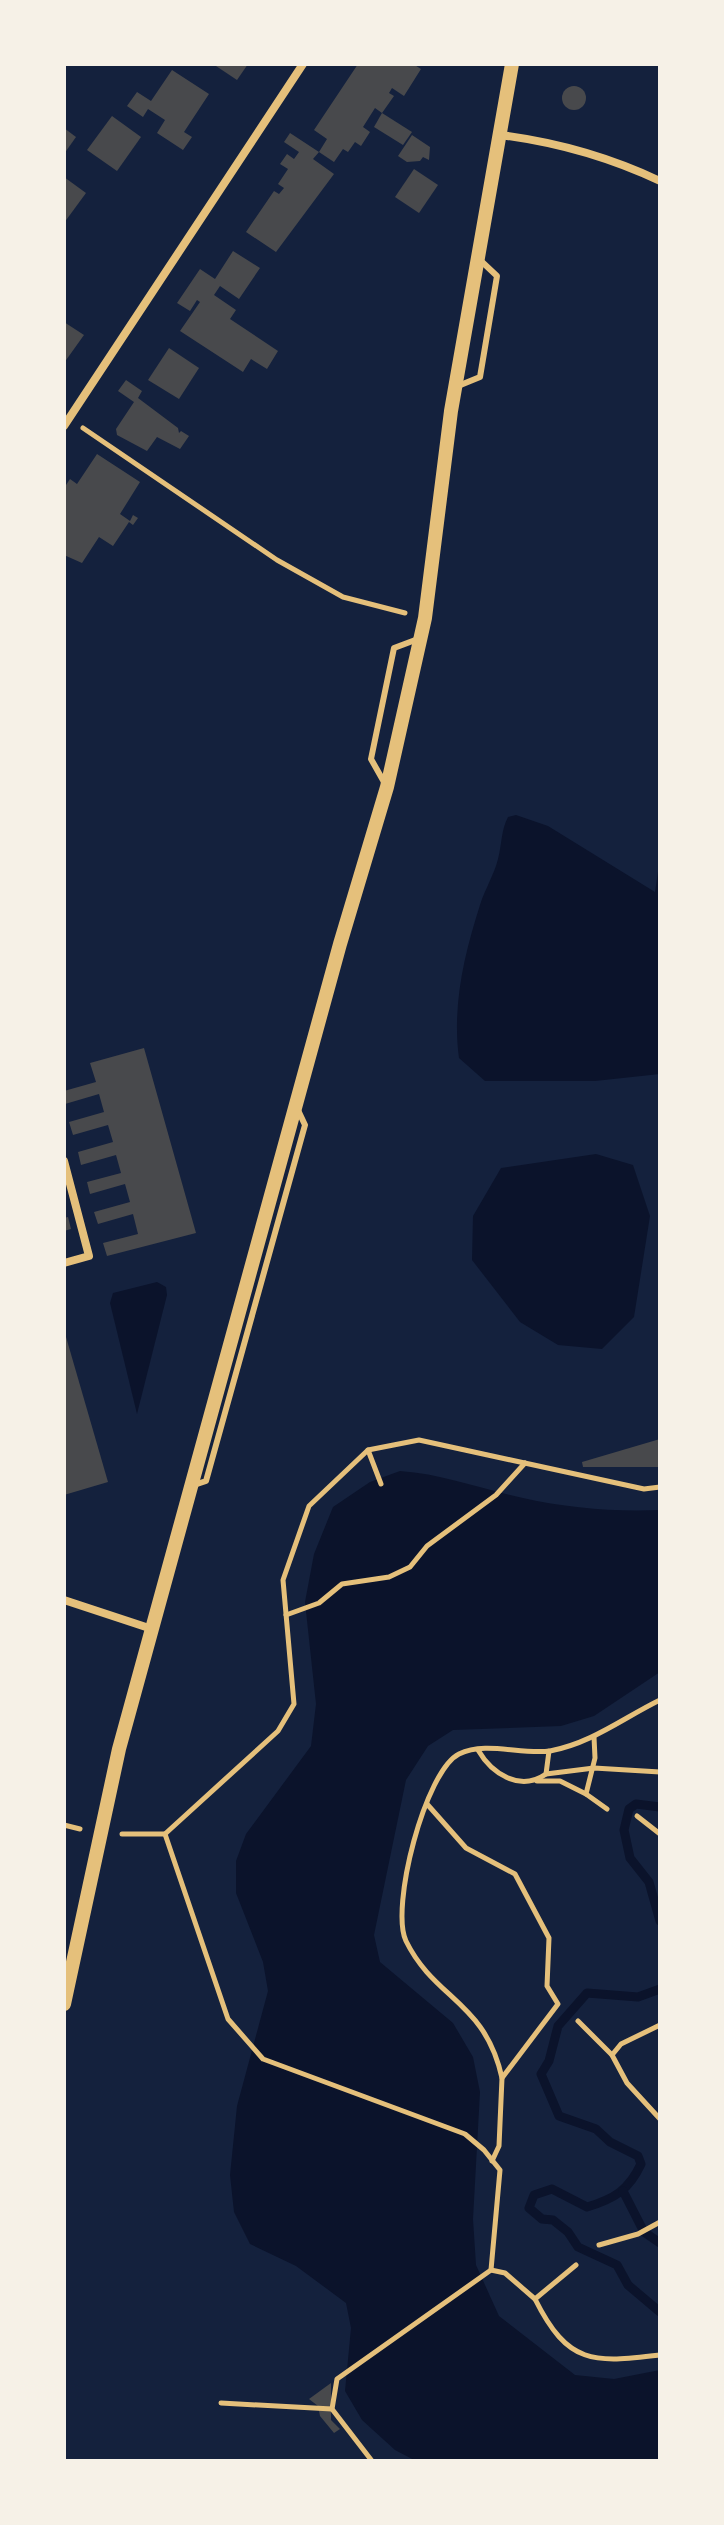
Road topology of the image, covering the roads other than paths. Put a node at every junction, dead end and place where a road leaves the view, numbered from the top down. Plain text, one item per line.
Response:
1 (303, 64) edge
2 (512, 64) edge
3 (500, 135) junction
4 (660, 181) edge
5 (476, 256) junction
6 (455, 387) junction
7 (66, 422) edge
8 (421, 638) junction
9 (387, 787) junction
10 (64, 1161) edge
11 (64, 1263) edge
12 (64, 1600) edge
13 (152, 1629) junction
14 (64, 2004) edge

1 - 7 street
2 - 3 street
3 - 4 street
3 - 5 street
5 - 6 street
5 - 6 lane
6 - 8 street
8 - 9 street
8 - 9 lane
9 - 13 street
10 - 11 street
12 - 13 street
13 - 14 street

